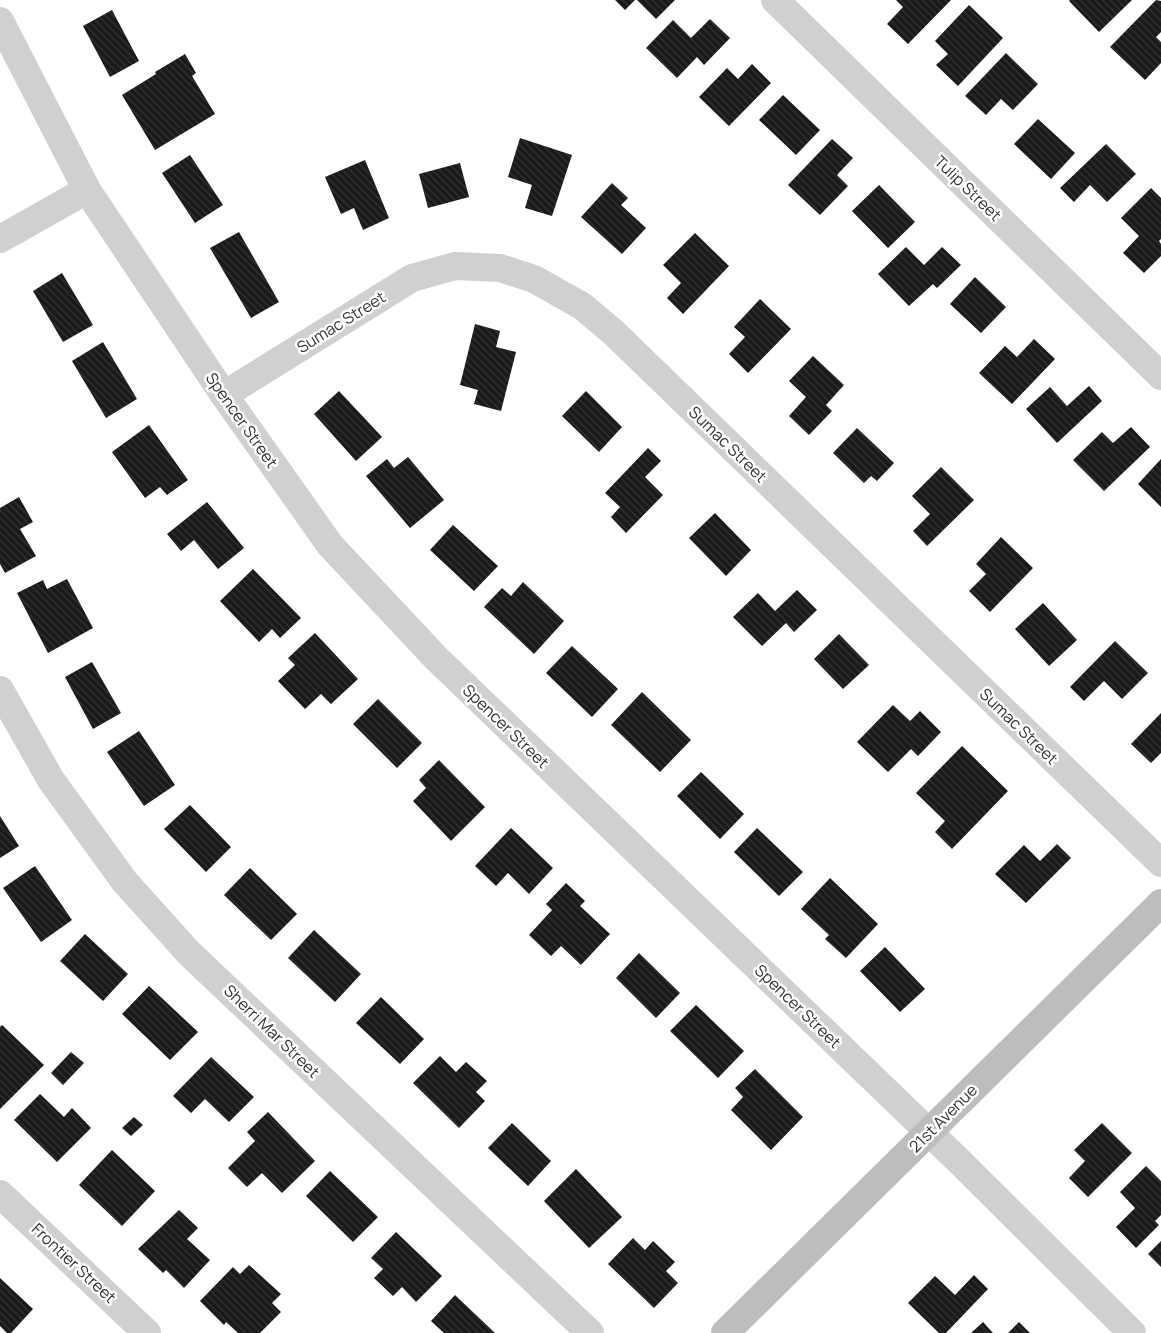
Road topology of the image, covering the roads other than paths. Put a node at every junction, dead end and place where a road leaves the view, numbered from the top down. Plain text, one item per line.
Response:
1 (775, 0) edge
2 (0, 21) edge
3 (87, 190) junction
4 (0, 239) edge
5 (1161, 376) edge
6 (224, 395) junction
7 (0, 690) edge
8 (1161, 863) edge
9 (1161, 903) edge
10 (929, 1132) junction
11 (0, 1194) edge
12 (147, 1333) edge
13 (590, 1333) edge
14 (725, 1333) edge
15 (1132, 1333) edge

1 - 5 street, Tulip Street
2 - 3 street, Spencer Street
3 - 4 street
3 - 6 street, Spencer Street
6 - 8 street, Sumac Street
6 - 10 street, Spencer Street
7 - 13 street, Sherri Mar Street
9 - 10 street, 21st Avenue
10 - 14 street, 21st Avenue
10 - 15 street, Spencer Street
11 - 12 street, Frontier Street

